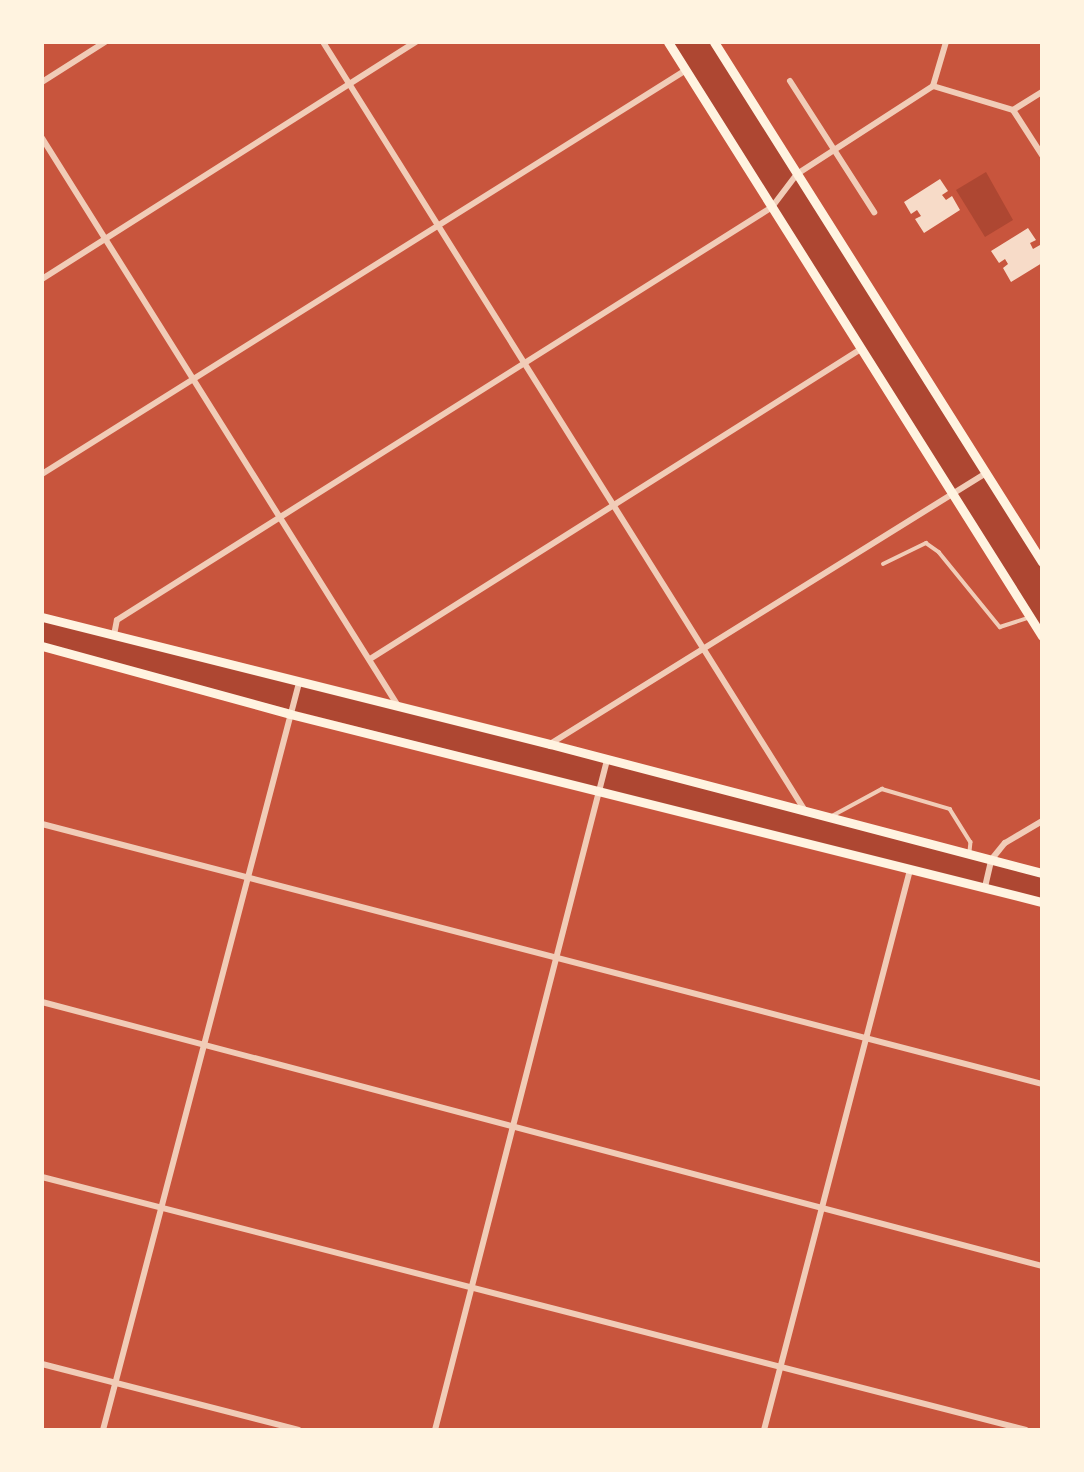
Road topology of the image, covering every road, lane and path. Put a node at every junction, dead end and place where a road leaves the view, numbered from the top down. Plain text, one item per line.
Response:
1 (105, 42) edge
2 (323, 42) edge
3 (416, 42) edge
4 (668, 42) edge
5 (714, 42) edge
6 (946, 42) edge
7 (686, 70) junction
8 (790, 81) dead end
9 (42, 82) edge
10 (350, 83) junction
11 (933, 86) junction
12 (1042, 92) edge
13 (1013, 110) junction
14 (42, 138) edge
15 (834, 150) junction
16 (1042, 155) edge
17 (797, 174) junction
18 (772, 206) junction
19 (874, 212) dead end
20 (438, 226) junction
21 (105, 239) junction
22 (42, 279) edge
23 (862, 349) junction
24 (525, 364) junction
25 (193, 379) junction
26 (986, 473) junction
27 (42, 474) edge
28 (953, 494) junction
29 (614, 503) junction
30 (282, 517) junction
31 (1042, 562) edge
32 (883, 564) dead end
33 (42, 617) edge
34 (1030, 617) junction
35 (114, 635) junction
36 (1042, 636) edge
37 (42, 646) edge
38 (705, 648) junction
39 (370, 659) junction
40 (299, 683) junction
41 (399, 707) junction
42 (289, 714) junction
43 (550, 744) junction
44 (607, 760) junction
45 (599, 792) junction
46 (803, 809) junction
47 (831, 817) junction
48 (1042, 821) edge
49 (42, 824) edge
50 (969, 854) junction
51 (991, 860) junction
52 (910, 870) junction
53 (1042, 873) edge
54 (247, 879) junction
55 (985, 887) junction
56 (1042, 902) edge
57 (557, 957) junction
58 (42, 1002) edge
59 (866, 1040) junction
60 (205, 1042) junction
61 (1042, 1084) edge
62 (514, 1124) junction
63 (42, 1178) edge
64 (160, 1208) junction
65 (822, 1208) junction
66 (1042, 1266) edge
67 (472, 1288) junction
68 (42, 1364) edge
69 (780, 1367) junction
70 (115, 1382) junction
71 (103, 1430) edge
72 (299, 1430) edge
73 (435, 1430) edge
74 (764, 1430) edge
75 (1026, 1430) edge

1 - 9 street
2 - 10 street
3 - 10 street
4 - 7 main road
5 - 17 main road
6 - 11 street
7 - 18 main road
7 - 20 street
8 - 15 street
10 - 20 street
10 - 21 street
11 - 13 street
11 - 15 street
12 - 13 street
13 - 16 street
14 - 21 street
15 - 17 street
15 - 19 street
17 - 18 street
17 - 26 main road
18 - 23 main road
18 - 24 street
20 - 24 street
20 - 25 street
21 - 22 street
21 - 25 street
23 - 28 main road
23 - 29 street
24 - 29 street
24 - 30 street
25 - 27 street
25 - 30 street
26 - 28 street
26 - 31 main road
28 - 34 main road
28 - 38 street
29 - 38 street
29 - 39 street
30 - 35 street
30 - 39 street
32 - 34 lane
33 - 35 main road
34 - 36 main road
35 - 40 main road
37 - 42 main road
38 - 43 street
38 - 46 street
39 - 41 street
40 - 41 main road
40 - 42 street
41 - 43 main road
42 - 45 main road
42 - 54 street
43 - 44 main road
44 - 45 street
44 - 46 main road
45 - 52 main road
45 - 57 street
46 - 47 main road
47 - 50 main road
47 - 50 lane
48 - 51 street
49 - 54 street
50 - 51 main road
51 - 53 main road
51 - 55 street
52 - 55 main road
52 - 59 street
54 - 57 street
54 - 60 street
55 - 56 main road
57 - 59 street
57 - 62 street
58 - 60 street
59 - 61 street
59 - 65 street
60 - 62 street
60 - 64 street
62 - 65 street
62 - 67 street
63 - 64 street
64 - 67 street
64 - 70 street
65 - 66 street
65 - 69 street
67 - 69 street
67 - 73 street
68 - 70 street
69 - 74 street
69 - 75 street
70 - 71 street
70 - 72 street

